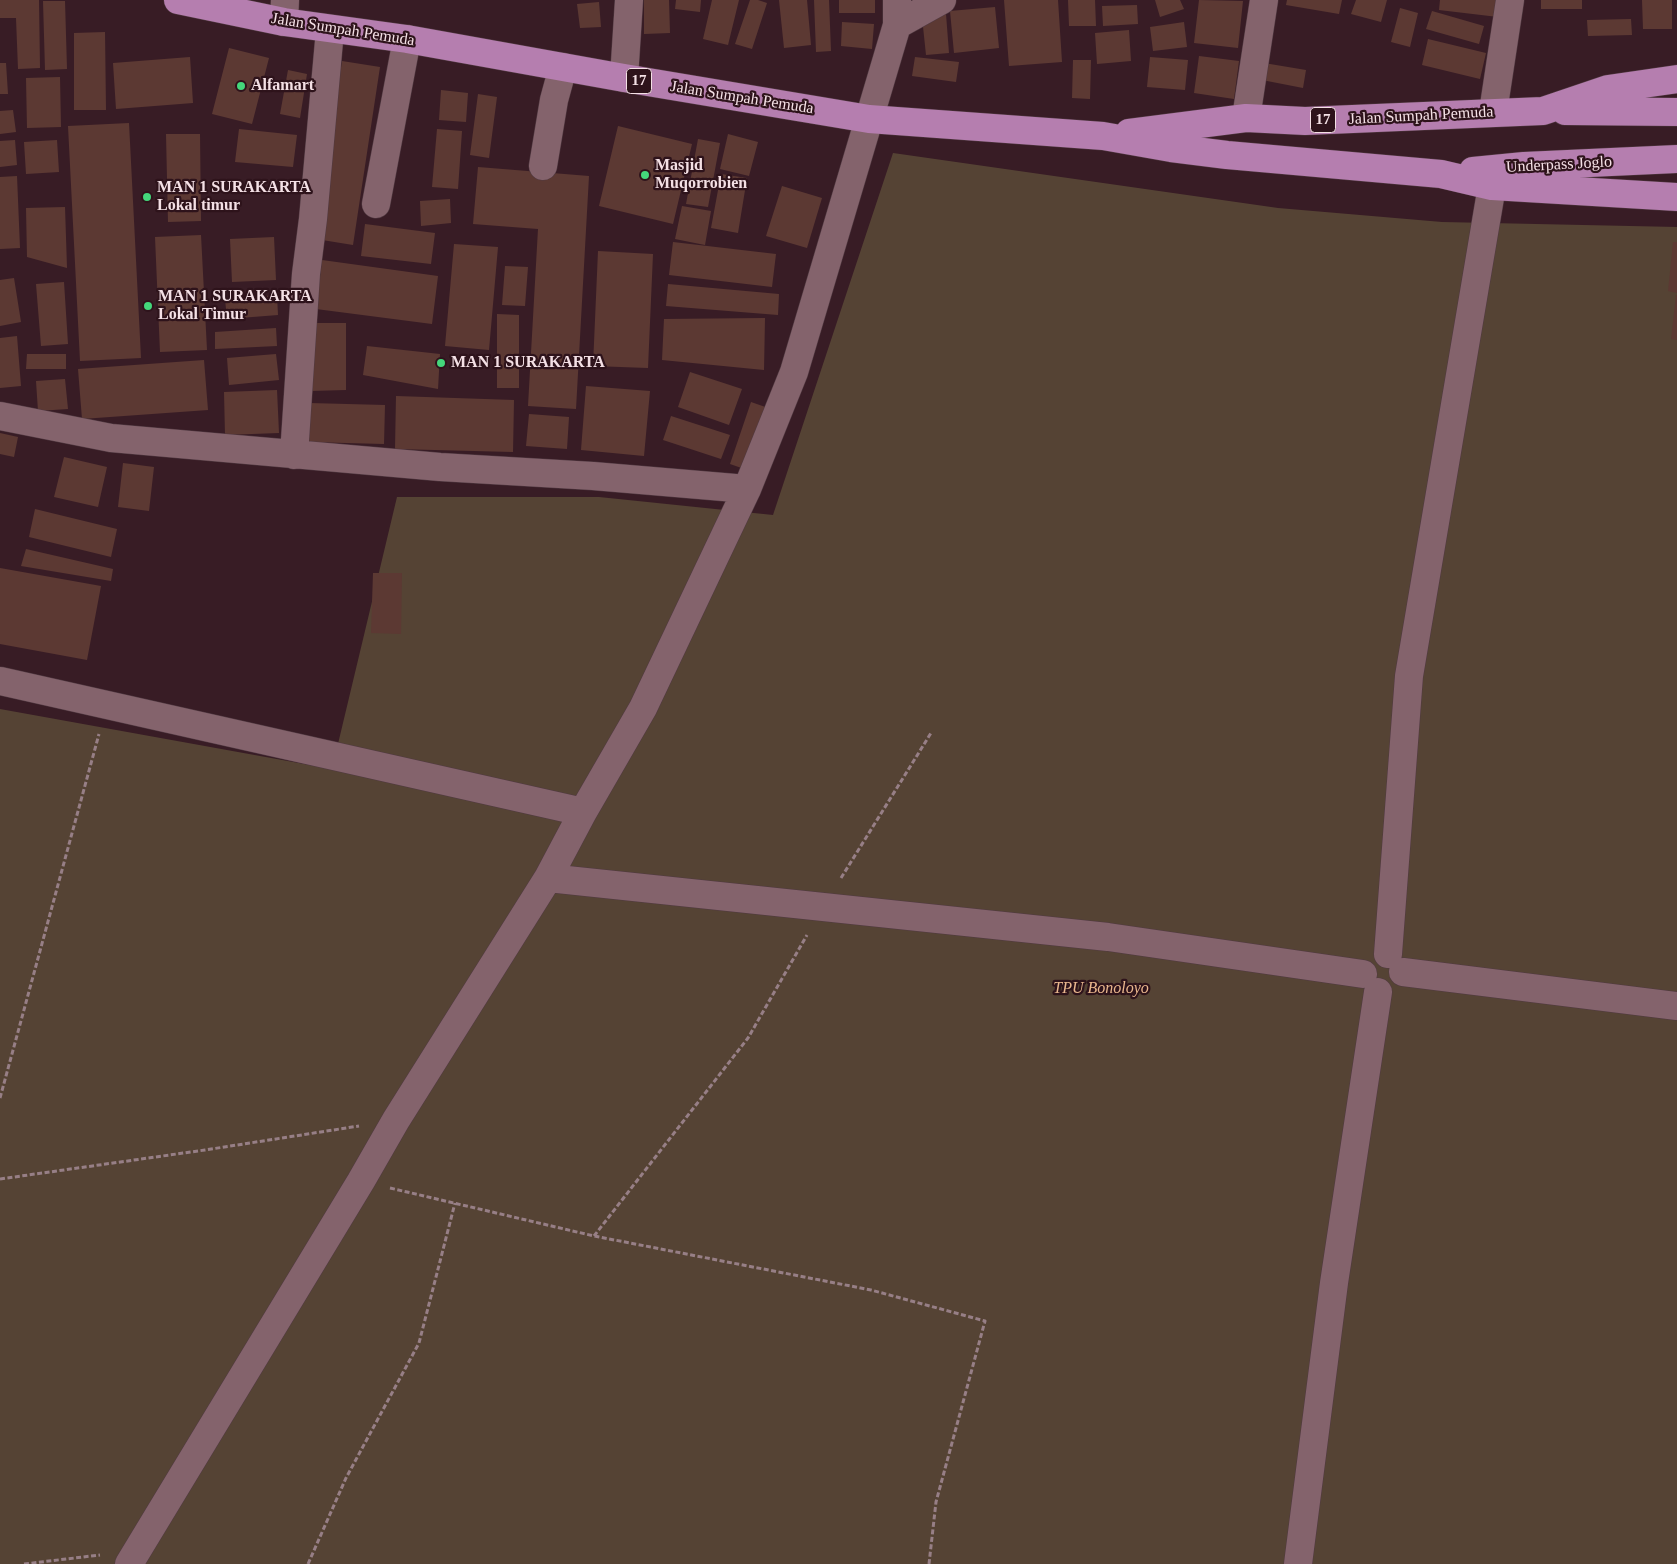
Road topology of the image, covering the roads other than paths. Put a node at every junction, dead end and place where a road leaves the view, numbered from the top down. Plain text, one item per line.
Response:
1 (178, 0) edge
2 (629, 0) edge
3 (942, 0) edge
4 (1264, 0) edge
5 (1510, 0) edge
6 (285, 11) edge
7 (897, 13) edge
8 (330, 30) junction
9 (407, 39) junction
10 (563, 67) junction
11 (624, 78) junction
12 (1677, 79) edge
13 (1543, 111) junction
14 (1493, 112) junction
15 (1677, 112) edge
16 (1246, 118) junction
17 (869, 119) junction
18 (1103, 136) junction
19 (1677, 159) edge
20 (543, 166) dead end
21 (1441, 174) junction
22 (1492, 186) junction
23 (1677, 197) edge
24 (376, 204) dead end
25 (0, 416) edge
26 (294, 456) junction
27 (747, 488) junction
28 (0, 681) edge
29 (583, 812) junction
30 (548, 878) junction
31 (1395, 963) junction
32 (1371, 983) junction
33 (1677, 1006) edge
34 (133, 1557) edge
35 (1298, 1564) edge

1 - 6 highway, Jalan Sumpah Pemuda / 17
2 - 11 street
3 - 7 street
4 - 16 street
5 - 14 street
6 - 8 highway, Jalan Sumpah Pemuda / 17
7 - 17 street
8 - 9 highway, Jalan Sumpah Pemuda / 17
8 - 26 street
9 - 10 highway, Jalan Sumpah Pemuda / 17
9 - 24 street
10 - 11 highway, Jalan Sumpah Pemuda / 17
10 - 20 street
11 - 17 highway, Jalan Sumpah Pemuda / 17
12 - 13 highway, Jalan Sumpah Pemuda / 17
13 - 14 highway, Jalan Sumpah Pemuda / 17
13 - 15 highway
14 - 16 highway, Jalan Sumpah Pemuda / 17
16 - 18 highway, Jalan Sumpah Pemuda / 17
17 - 18 highway, Jalan Sumpah Pemuda / 17
17 - 27 street
18 - 21 highway, Jalan Sumpah Pemuda / 17
19 - 21 highway, Underpass Joglo
21 - 22 highway, Jalan Sumpah Pemuda / 17
22 - 23 highway, Jalan Sumpah Pemuda / 17
22 - 31 street
25 - 26 street
26 - 27 street
27 - 29 street
28 - 29 street
29 - 30 street
30 - 32 street
30 - 34 street
31 - 32 street
31 - 33 street
32 - 35 street

